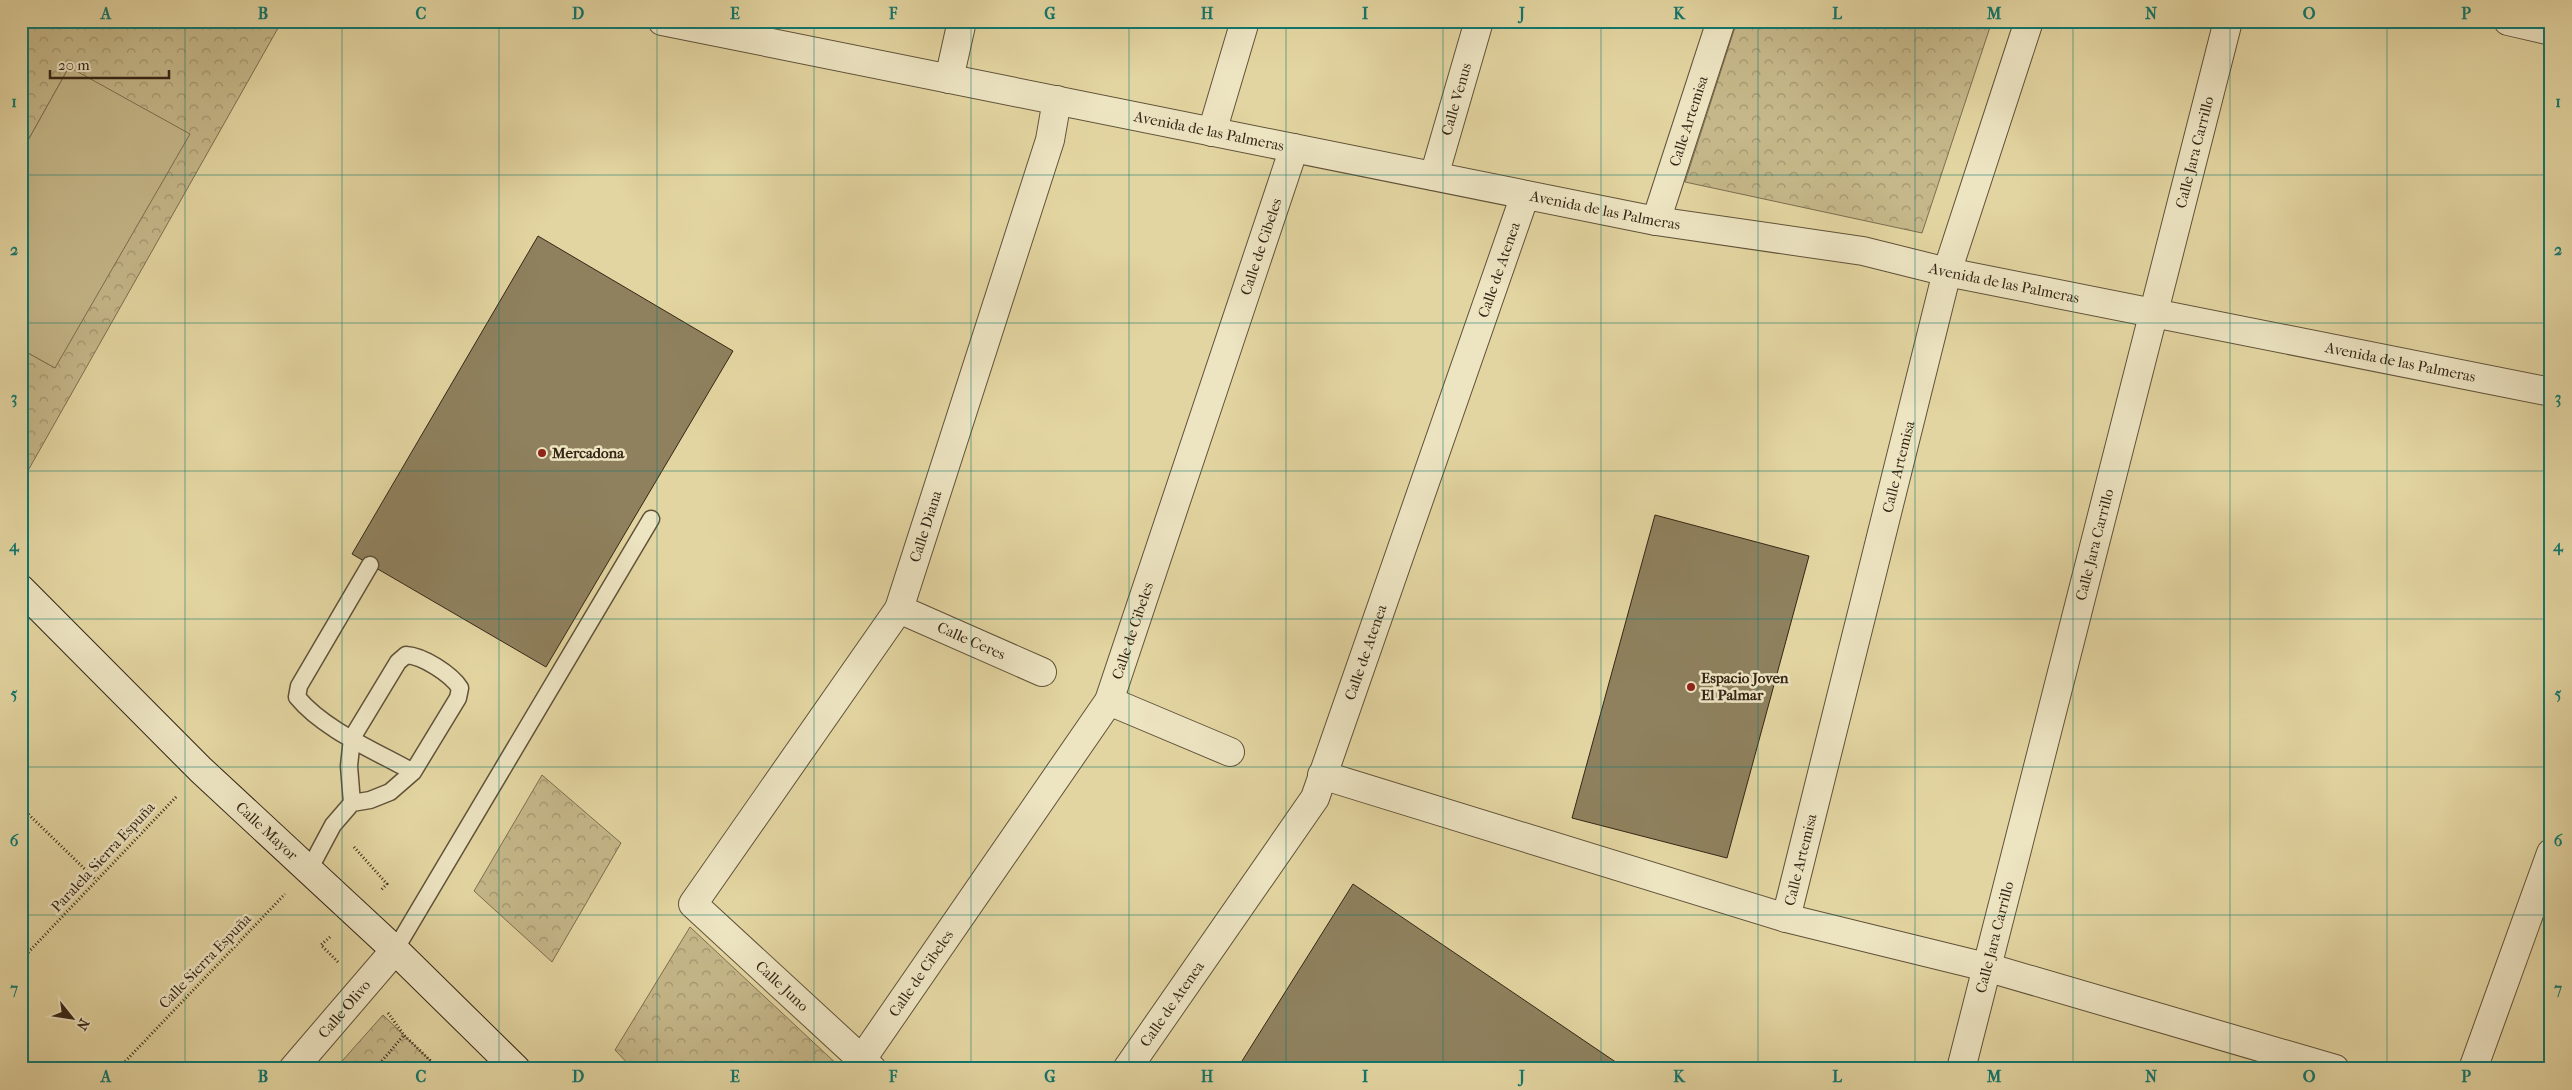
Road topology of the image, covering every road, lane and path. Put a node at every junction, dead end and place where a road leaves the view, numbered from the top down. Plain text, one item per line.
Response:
1 (662, 21) edge
2 (962, 21) edge
3 (1245, 21) edge
4 (1479, 21) edge
5 (1722, 21) edge
6 (2029, 21) edge
7 (2228, 21) edge
8 (2508, 21) edge
9 (2551, 31) edge
10 (949, 79) junction
11 (1057, 100) junction
12 (1212, 132) junction
13 (1294, 148) junction
14 (1434, 176) junction
15 (1525, 195) junction
16 (1656, 221) junction
17 (1947, 272) junction
18 (2153, 313) junction
19 (2551, 392) edge
20 (652, 519) dead end
21 (370, 565) dead end
22 (21, 589) edge
23 (899, 609) junction
24 (1042, 672) dead end
25 (1109, 701) junction
26 (352, 738) junction
27 (1230, 752) dead end
28 (202, 770) junction
29 (413, 772) junction
30 (1322, 775) junction
31 (352, 803) junction
32 (21, 807) edge
33 (2551, 853) edge
34 (309, 870) junction
35 (96, 880) junction
36 (693, 904) joint
37 (1786, 918) junction
38 (395, 950) junction
39 (21, 960) edge
40 (1986, 968) junction
41 (404, 1035) dead end
42 (867, 1064) edge
43 (118, 1069) edge
44 (293, 1069) edge
45 (375, 1069) edge
46 (516, 1069) edge
47 (1127, 1069) edge
48 (1962, 1069) edge
49 (2335, 1069) edge
50 (2474, 1069) edge

1 - 10 street, Avenida de las Palmeras
2 - 10 street
3 - 12 street
4 - 14 street, Calle Venus
5 - 16 street, Calle Artemisa
6 - 17 street, Calle Artemisa
7 - 18 street, Calle Jara Carrillo
8 - 9 street
10 - 11 street, Avenida de las Palmeras
11 - 12 street, Avenida de las Palmeras
11 - 23 street, Calle Diana
12 - 13 street, Avenida de las Palmeras
13 - 14 street, Avenida de las Palmeras
13 - 25 street, Calle de Cibeles
14 - 15 street, Avenida de las Palmeras
15 - 16 street, Avenida de las Palmeras
15 - 30 street, Calle de Atenea
16 - 17 street, Avenida de las Palmeras
17 - 18 street, Avenida de las Palmeras
17 - 37 street, Calle Artemisa
18 - 19 street, Avenida de las Palmeras
18 - 40 street, Calle Jara Carrillo
20 - 38 lane
21 - 26 lane
22 - 28 street, Calle Mayor
23 - 24 street, Calle Ceres
23 - 36 street, Calle Diana
25 - 27 street
25 - 42 street, Calle de Cibeles
26 - 29 lane
26 - 29 lane
26 - 31 lane
28 - 34 street, Calle Mayor
28 - 35 path, Paralela Sierra Espuña
29 - 31 lane
30 - 37 street
30 - 47 street, Calle de Atenea
31 - 34 lane
32 - 35 path
33 - 50 street
34 - 38 street, Calle Mayor
34 - 43 path, Calle Sierra Espuña
35 - 39 path, Paralela Sierra Espuña
36 - 42 street, Calle Juno
37 - 40 street
38 - 44 street, Calle Olivo
38 - 46 street, Calle Mayor
40 - 48 street, Calle Jara Carrillo
40 - 49 street
41 - 45 path

